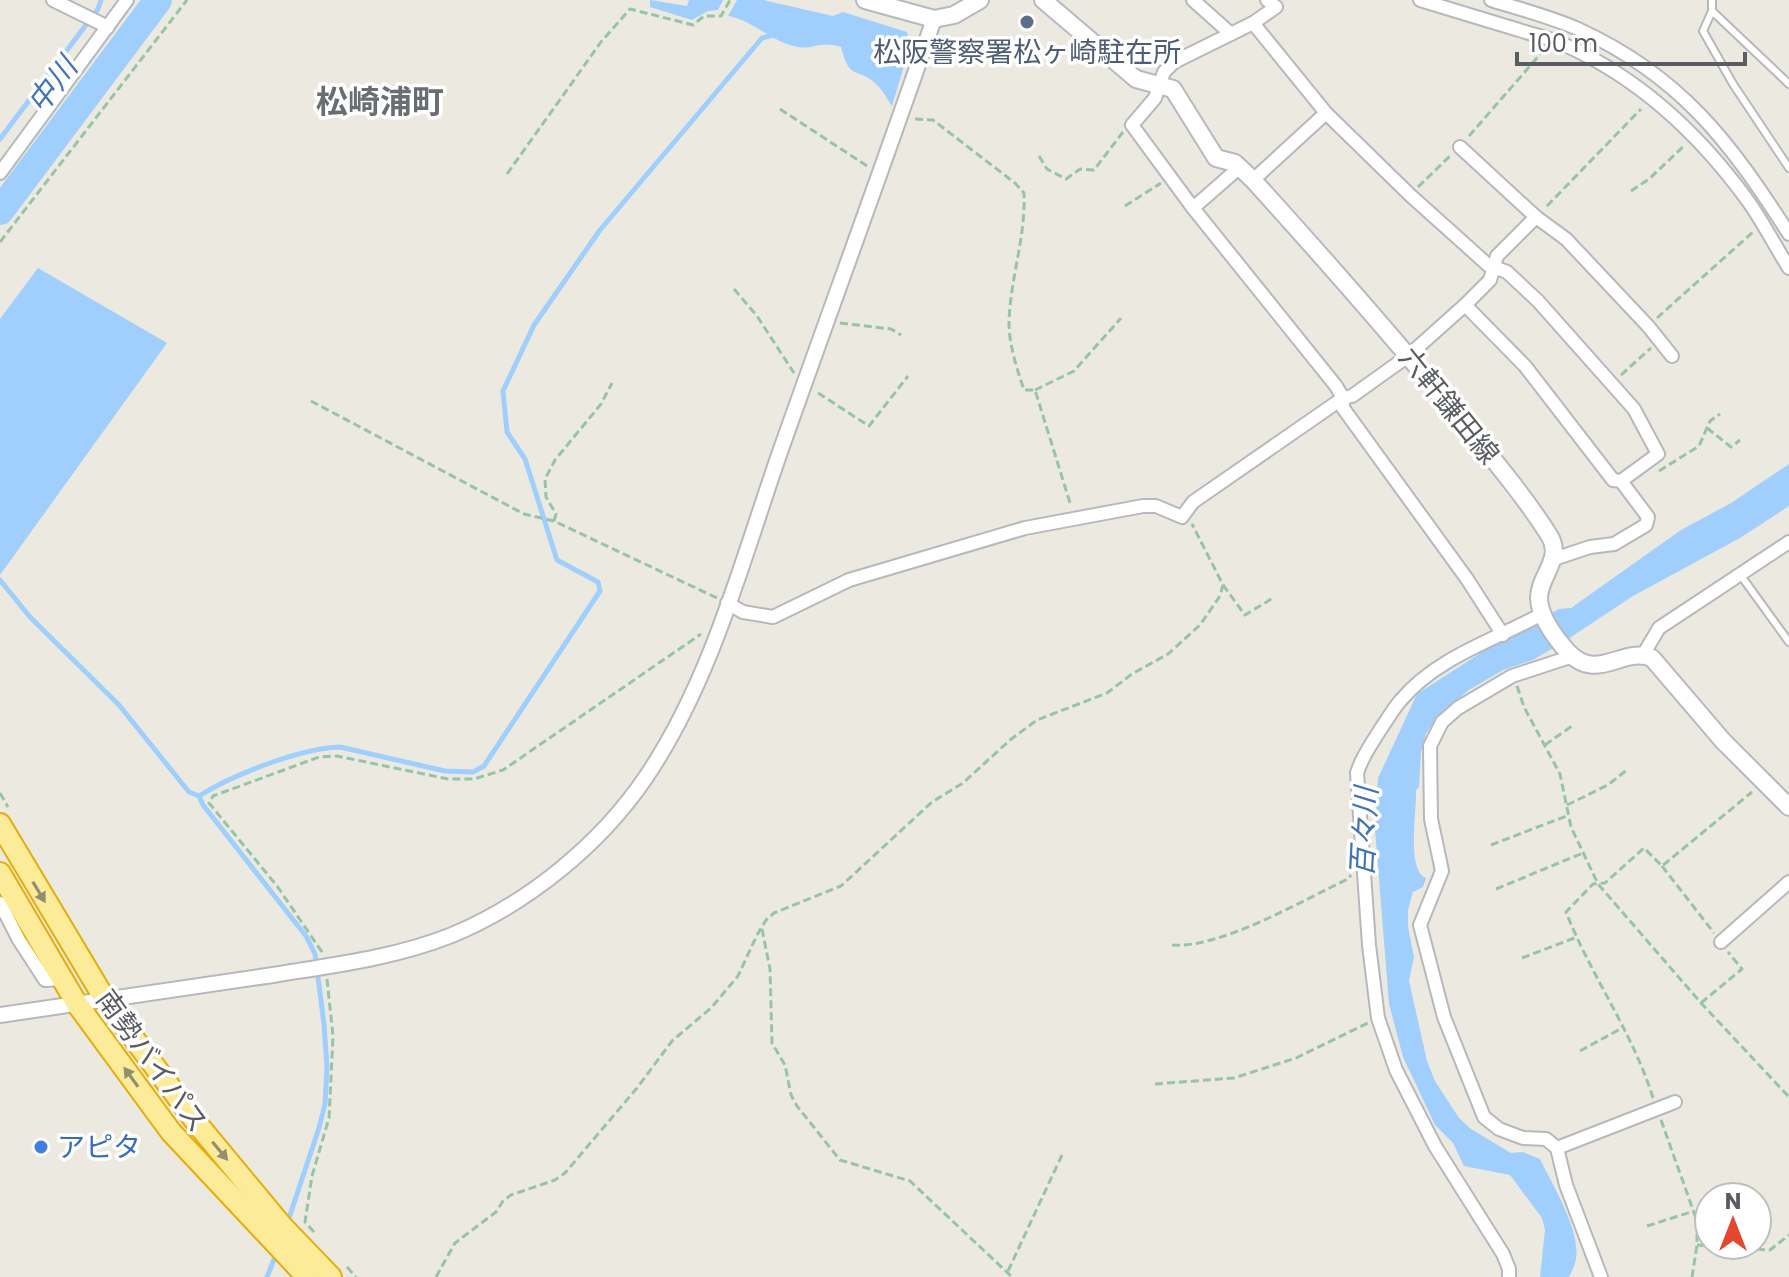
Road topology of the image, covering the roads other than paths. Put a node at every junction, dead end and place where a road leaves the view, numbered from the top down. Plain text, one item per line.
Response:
1 (53, 0) edge
2 (127, 0) edge
3 (865, 0) edge
4 (980, 0) edge
5 (1043, 0) edge
6 (1193, 0) edge
7 (1267, 0) edge
8 (1420, 0) edge
9 (1491, 0) edge
10 (1712, 0) edge
11 (1712, 11) junction
12 (928, 17) junction
13 (1253, 23) junction
14 (102, 24) junction
15 (1231, 34) junction
16 (1159, 83) junction
17 (1789, 84) edge
18 (1326, 113) junction
19 (1460, 147) road end
20 (1240, 167) junction
21 (1789, 168) edge
22 (0, 173) edge
23 (1253, 180) junction
24 (1193, 208) junction
25 (1536, 217) junction
26 (1789, 234) edge
27 (1494, 267) junction
28 (1789, 268) edge
29 (1465, 305) junction
30 (1408, 356) junction
31 (1672, 356) dead end
32 (1343, 398) junction
33 (1625, 485) junction
34 (1789, 542) edge
35 (1554, 559) junction
36 (1739, 573) junction
37 (727, 603) junction
38 (1542, 614) junction
39 (1503, 635) junction
40 (1789, 642) edge
41 (1570, 654) junction
42 (1643, 655) junction
43 (1789, 807) edge
44 (0, 824) edge
45 (0, 873) edge
46 (1789, 882) edge
47 (0, 903) edge
48 (1721, 942) dead end
49 (62, 979) junction
50 (106, 1001) junction
51 (77, 1004) junction
52 (0, 1015) edge
53 (1675, 1102) dead end
54 (1557, 1148) junction
55 (277, 1234) junction
56 (302, 1245) junction
57 (338, 1272) edge
58 (307, 1277) edge
59 (1509, 1277) edge
60 (1601, 1277) edge

1 - 14 street
2 - 14 street
3 - 12 main road
4 - 12 main road
5 - 16 main road, 六軒鎌田線
6 - 15 street
7 - 13 street
8 - 28 street
9 - 26 street
10 - 11 lane
11 - 17 lane
11 - 21 lane
12 - 37 street
13 - 15 street
13 - 18 street
14 - 22 street
15 - 16 street
16 - 20 main road, 六軒鎌田線
16 - 24 street
18 - 23 street
18 - 27 street
19 - 25 street
20 - 23 main road, 六軒鎌田線
20 - 24 street
23 - 30 main road, 六軒鎌田線
24 - 32 street
25 - 27 street
25 - 31 street
27 - 29 street
27 - 33 street
29 - 30 street
29 - 33 street
30 - 32 street
30 - 35 main road, 六軒鎌田線
32 - 37 street
32 - 39 street
33 - 35 street
34 - 36 street
35 - 38 main road
36 - 40 lane
36 - 42 street
37 - 50 street
38 - 39 street
38 - 41 main road
39 - 59 street
41 - 42 main road
41 - 54 street
42 - 43 main road
44 -> 50 highway, 南勢バイパス
45 - 49 highway, 南勢バイパス
46 - 48 street
47 - 49 street
49 - 51 highway, 南勢バイパス
50 - 51 street
50 -> 55 highway, 南勢バイパス
51 - 52 street
55 -> 51 highway, 南勢バイパス
53 - 54 street
54 - 60 street
55 - 56 highway, 南勢バイパス
56 - 57 highway, 南勢バイパス
56 - 58 highway, 南勢バイパス

